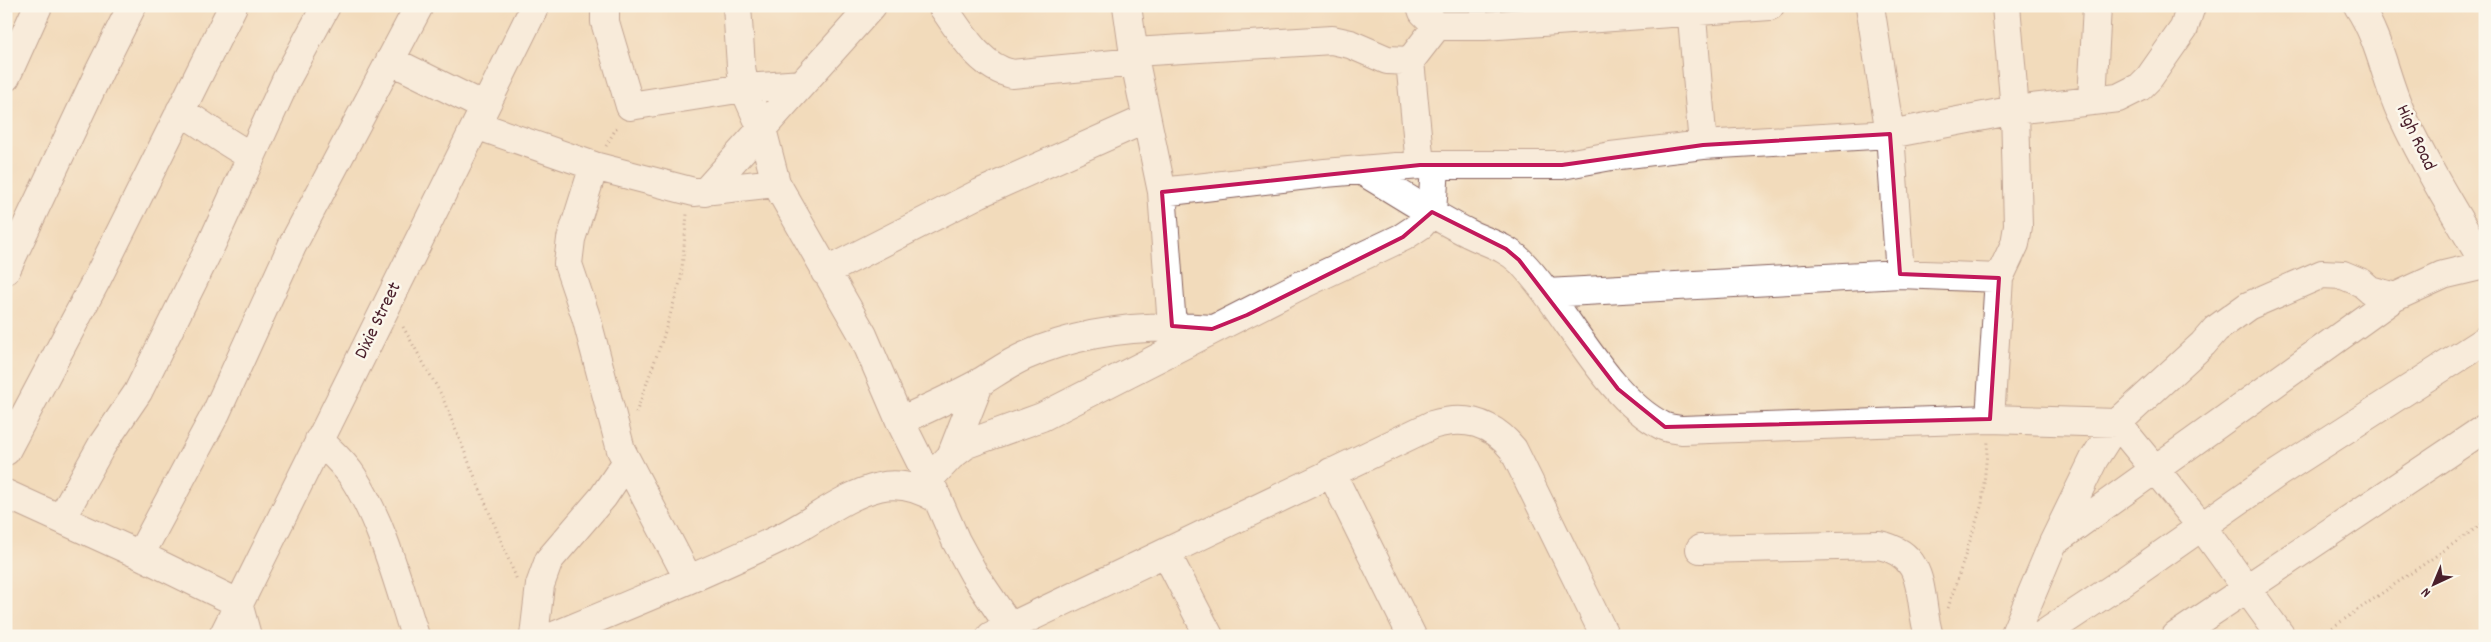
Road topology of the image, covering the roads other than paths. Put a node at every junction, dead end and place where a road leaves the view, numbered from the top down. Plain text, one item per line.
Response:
1 (38, 6) edge
2 (132, 6) edge
3 (233, 6) edge
4 (326, 6) edge
5 (419, 6) edge
6 (605, 6) edge
7 (737, 6) edge
8 (872, 6) edge
9 (942, 6) edge
10 (1127, 6) edge
11 (1770, 6) edge
12 (1870, 6) edge
13 (2006, 6) edge
14 (2097, 6) edge
15 (2191, 6) edge
16 (2358, 6) edge
17 (537, 7) edge
18 (1692, 10) edge
19 (1429, 16) edge
20 (1134, 57) junction
21 (390, 60) junction
22 (1410, 61) junction
23 (6, 77) edge
24 (802, 84) junction
25 (744, 88) junction
26 (2092, 100) junction
27 (2015, 110) junction
28 (180, 111) junction
29 (481, 116) junction
30 (1146, 118) junction
31 (762, 129) junction
32 (1890, 134) junction
33 (1703, 145) junction
34 (250, 155) junction
35 (594, 166) junction
36 (1428, 166) junction
37 (1362, 171) junction
38 (776, 183) junction
39 (700, 192) junction
40 (1162, 192) junction
41 (1432, 212) junction
42 (2485, 265) edge
43 (6, 270) edge
44 (825, 272) junction
45 (1900, 274) junction
46 (1999, 278) junction
47 (1547, 293) junction
48 (2395, 297) junction
49 (1172, 326) junction
50 (1212, 330) junction
51 (2485, 340) edge
52 (980, 382) junction
53 (1990, 419) junction
54 (900, 421) junction
55 (2117, 424) junction
56 (2485, 428) edge
57 (319, 440) junction
58 (6, 451) edge
59 (623, 456) junction
60 (951, 456) junction
61 (2155, 468) junction
62 (1331, 472) junction
63 (933, 489) junction
64 (6, 494) edge
65 (61, 519) junction
66 (2202, 526) junction
67 (2054, 542) junction
68 (1700, 549) dead end
69 (1166, 553) junction
70 (140, 555) junction
71 (688, 578) junction
72 (2246, 588) junction
73 (238, 603) junction
74 (1936, 627) edge
75 (1006, 632) edge
76 (223, 636) edge
77 (247, 636) edge
78 (415, 636) edge
79 (534, 636) edge
80 (554, 636) edge
81 (1208, 636) edge
82 (1412, 636) edge
83 (1605, 636) edge
84 (2014, 636) edge
85 (2041, 636) edge
86 (2176, 636) edge
87 (2281, 636) edge

1 - 23 street
2 - 43 street
3 - 28 street
4 - 34 street
5 - 21 street
6 - 25 street
7 - 25 street
8 - 24 street
9 - 20 street
10 - 20 street
11 - 18 street
12 - 32 street
13 - 27 street
14 - 26 street
15 - 26 street
16 - 42 street, High Road
17 - 29 street, Dixie Street
18 - 19 street
18 - 33 street
19 - 22 street
20 - 22 street
20 - 30 street
21 - 29 street
21 - 70 street
22 - 36 street
24 - 25 street
24 - 31 street
25 - 31 street
26 - 27 street
27 - 32 street
27 - 46 street
28 - 34 street
28 - 58 street
29 - 35 street
29 - 57 street, Dixie Street
30 - 40 street
30 - 44 street
31 - 38 street
31 - 39 street
32 - 33 street
32 - 45 street
33 - 36 street
34 - 65 street
35 - 39 street
35 - 59 street
36 - 37 street
36 - 41 street
37 - 40 street
37 - 41 street
38 - 39 street
38 - 44 street
40 - 49 street
41 - 47 street
41 - 50 street
42 - 48 street
44 - 54 street
45 - 46 street
45 - 47 street
46 - 53 street
47 - 53 street
48 - 55 street
48 - 61 street
49 - 50 street
49 - 52 street
50 - 60 street
51 - 66 street
52 - 54 street
52 - 60 street
53 - 55 street
54 - 63 street
55 - 61 street
55 - 67 street
56 - 72 street
57 - 73 street, Dixie Street
57 - 78 street
59 - 71 street
59 - 79 street
60 - 63 street
61 - 66 street
61 - 67 street
62 - 69 street
62 - 82 street
62 - 83 street
63 - 71 street
63 - 75 street
64 - 65 street
65 - 70 street
66 - 72 street
66 - 85 street
67 - 84 street
68 - 74 street
69 - 75 street
69 - 81 street
70 - 73 street
71 - 80 street
72 - 86 street
72 - 87 street
73 - 76 street, Dixie Street
73 - 77 street

